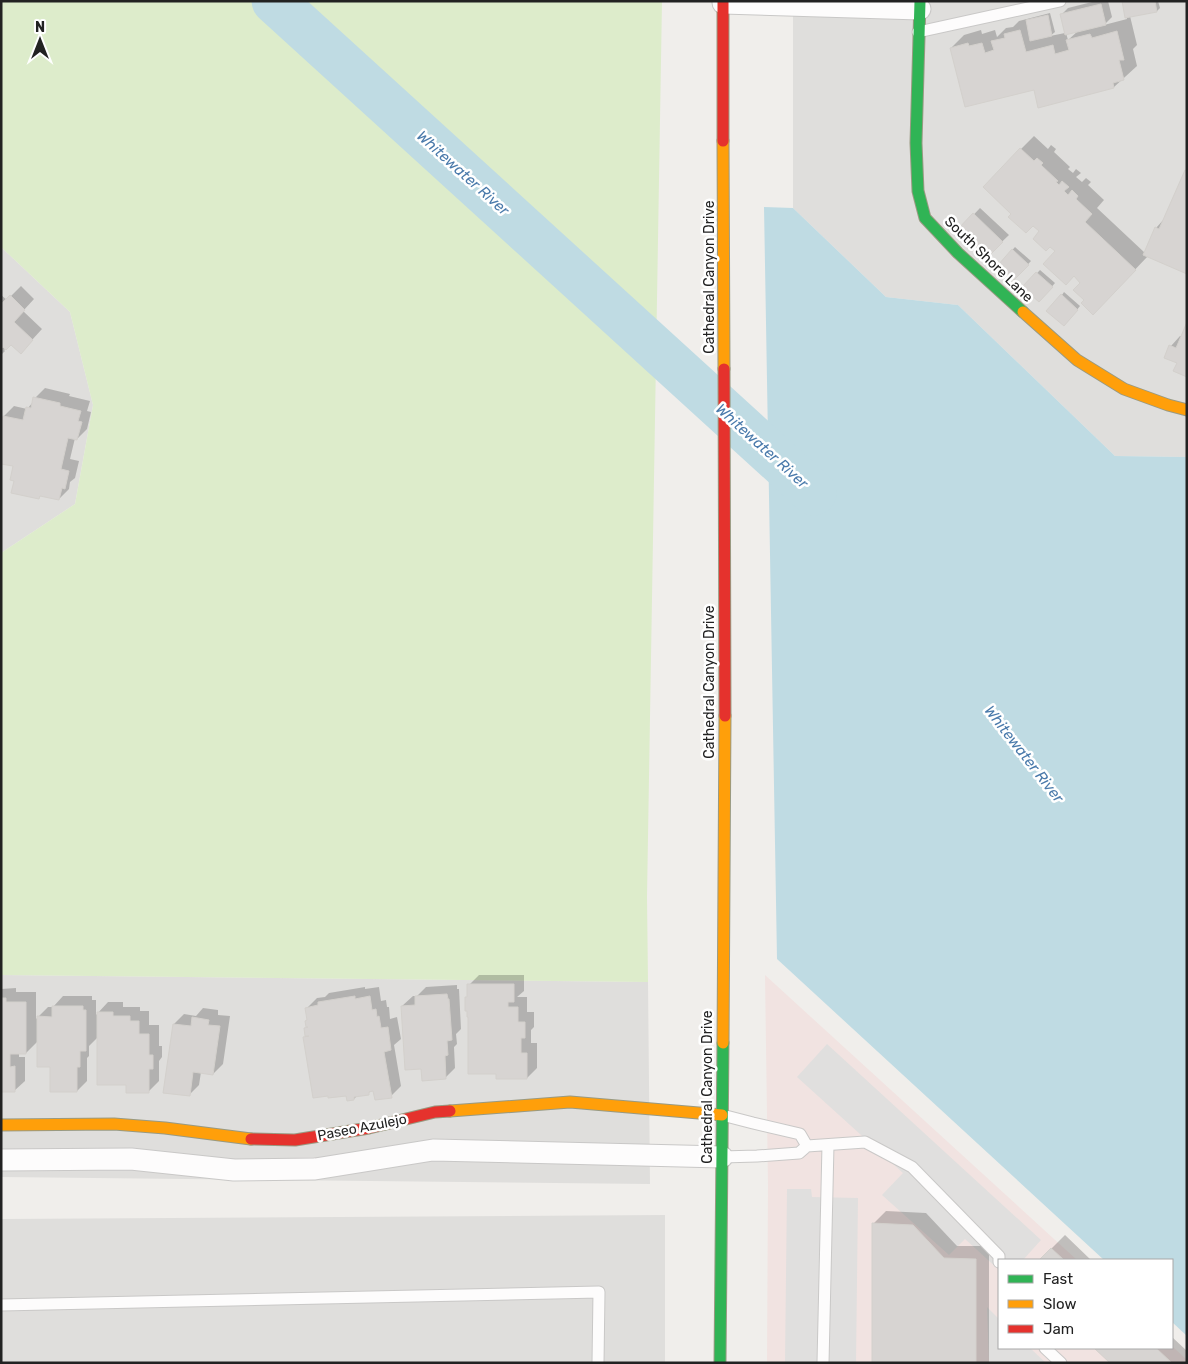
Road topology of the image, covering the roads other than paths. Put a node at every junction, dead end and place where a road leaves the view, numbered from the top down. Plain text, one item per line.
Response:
1 (1060, 1) edge
2 (723, 2) edge
3 (920, 5) edge
4 (918, 32) junction
5 (1187, 410) edge
6 (722, 1115) junction
7 (1, 1125) edge
8 (828, 1144) junction
9 (807, 1146) junction
10 (722, 1157) junction
11 (1, 1160) edge
12 (999, 1259) edge
13 (1, 1305) edge
14 (1045, 1349) edge
15 (598, 1363) edge
16 (720, 1363) edge
17 (822, 1363) edge
18 (1061, 1363) edge

1 - 4 lane
2 - 3 street
2 - 6 street, Cathedral Canyon Drive
3 - 4 street, South Shore Lane
4 - 5 street, South Shore Lane
6 - 7 street, Paseo Azulejo
6 - 9 lane
6 - 10 street, Cathedral Canyon Drive
8 - 9 lane
8 - 12 lane
8 - 17 lane
9 - 10 lane
10 - 11 street
10 - 16 street, Cathedral Canyon Drive
13 - 15 lane
14 - 18 lane

